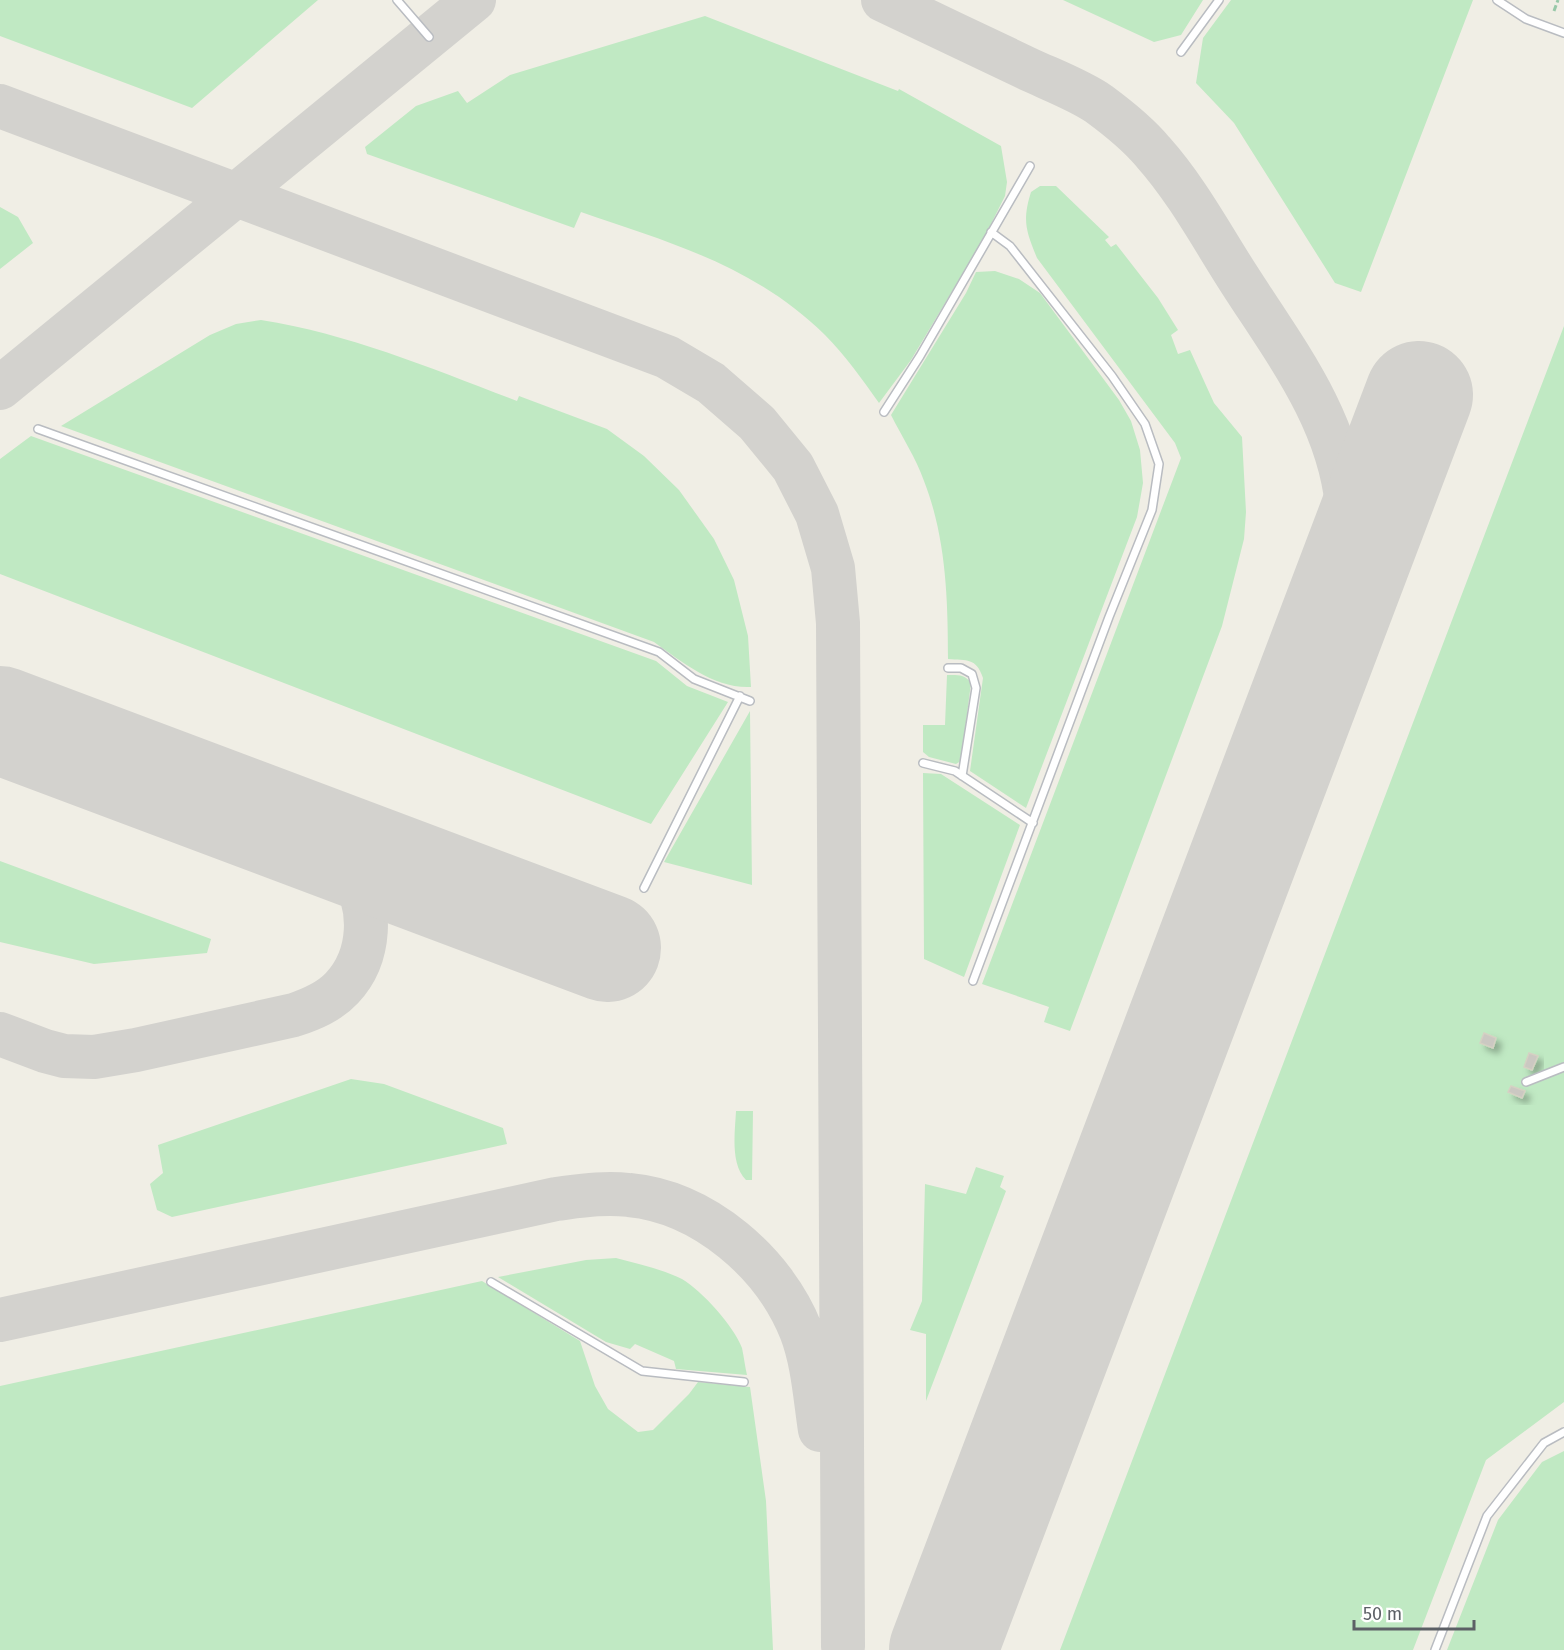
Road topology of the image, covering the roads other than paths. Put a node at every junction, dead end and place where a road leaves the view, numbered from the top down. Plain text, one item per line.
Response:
1 (397, 0) edge
2 (1219, 0) edge
3 (1497, 0) edge
4 (1564, 33) edge
5 (429, 37) dead end
6 (1181, 52) dead end
7 (1030, 166) dead end
8 (992, 232) junction
9 (884, 412) dead end
10 (38, 429) dead end
11 (948, 668) dead end
12 (740, 696) junction
13 (750, 700) dead end
14 (923, 763) dead end
15 (962, 776) junction
16 (1032, 823) junction
17 (644, 888) dead end
18 (973, 981) dead end
19 (1564, 1067) edge
20 (1526, 1082) dead end
21 (491, 1282) dead end
22 (744, 1382) dead end
23 (1564, 1432) edge
24 (1435, 1650) edge

1 - 5 lane
2 - 6 lane
3 - 4 lane
7 - 8 lane
8 - 9 lane
8 - 16 lane
10 - 12 lane
11 - 15 lane
12 - 13 lane
12 - 17 lane
14 - 15 lane
15 - 16 lane
16 - 18 lane
19 - 20 lane
21 - 22 lane
23 - 24 lane

